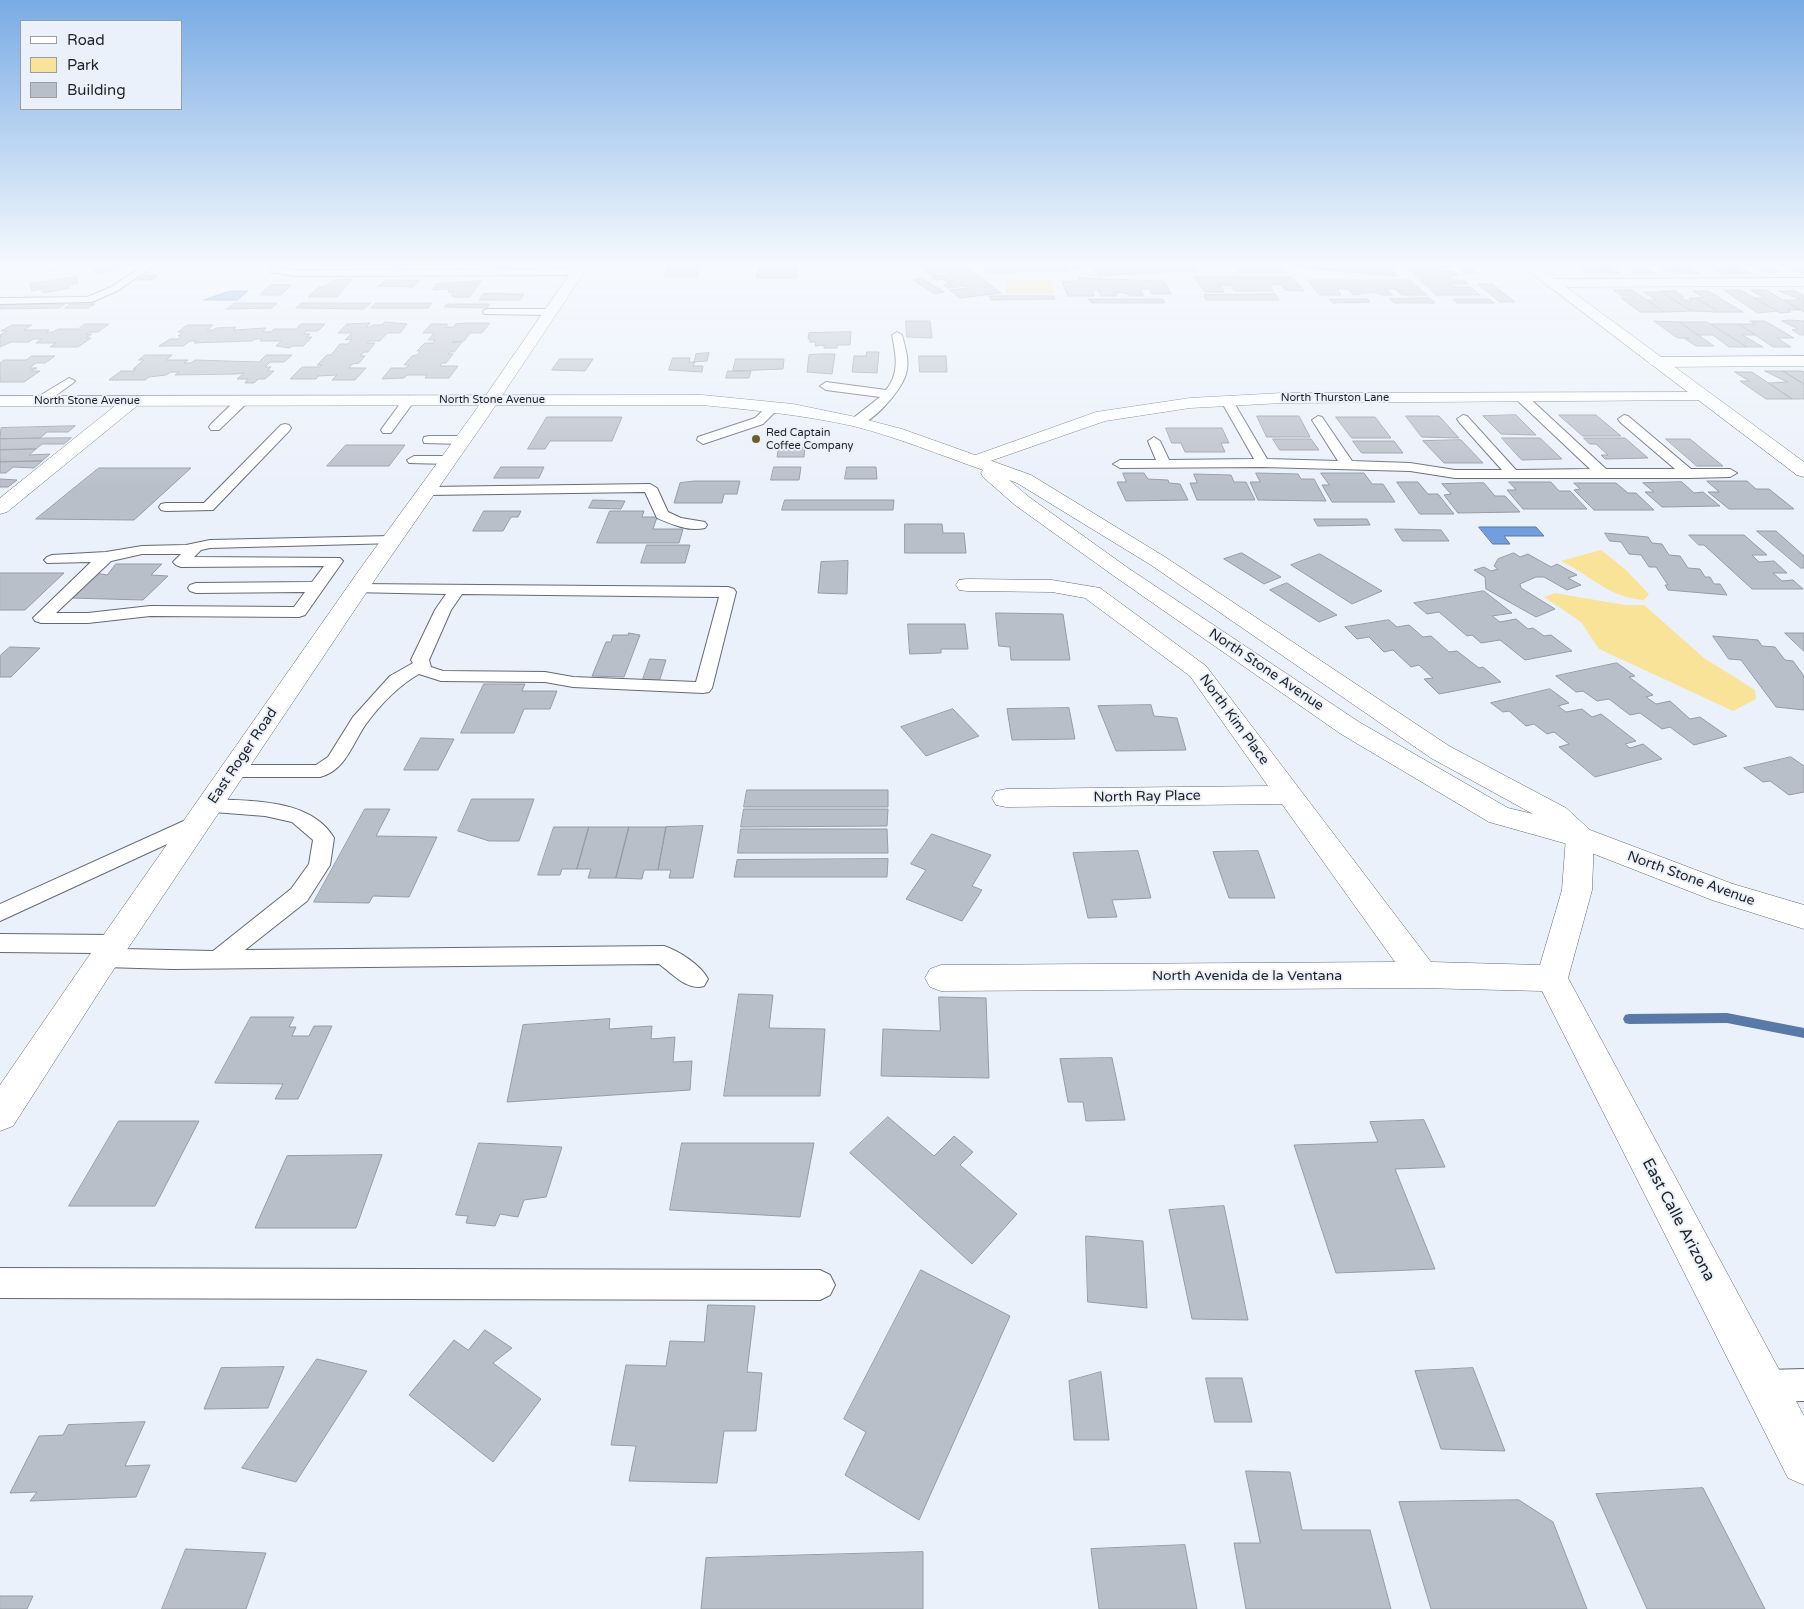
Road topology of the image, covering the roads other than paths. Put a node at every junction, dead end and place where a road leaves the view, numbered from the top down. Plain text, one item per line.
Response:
1 (532, 337) edge
2 (897, 337) edge
3 (1623, 337) edge
4 (1804, 361) edge
5 (1656, 362) junction
6 (69, 381) dead end
7 (826, 386) dead end
8 (888, 394) junction
9 (1522, 398) junction
10 (1704, 398) junction
11 (491, 399) junction
12 (409, 400) junction
13 (0, 401) edge
14 (40, 401) junction
15 (132, 401) junction
16 (242, 401) junction
17 (1227, 401) junction
18 (774, 407) junction
19 (1463, 419) dead end
20 (1624, 419) dead end
21 (1318, 420) dead end
22 (856, 422) junction
23 (215, 427) dead end
24 (285, 428) dead end
25 (387, 430) dead end
26 (428, 440) dead end
27 (703, 440) dead end
28 (1154, 441) dead end
29 (456, 450) junction
30 (414, 460) dead end
31 (976, 461) junction
32 (1164, 463) junction
33 (1263, 463) junction
34 (1120, 464) dead end
35 (1347, 464) junction
36 (1804, 472) edge
37 (1730, 473) dead end
38 (1513, 474) junction
39 (1603, 474) junction
40 (1689, 474) junction
41 (427, 491) junction
42 (166, 507) dead end
43 (0, 508) edge
44 (700, 525) dead end
45 (391, 540) junction
46 (197, 546) junction
47 (106, 557) junction
48 (52, 560) dead end
49 (218, 562) junction
50 (967, 585) dead end
51 (316, 587) junction
52 (196, 588) junction
53 (357, 589) junction
54 (457, 590) junction
55 (174, 612) junction
56 (422, 665) junction
57 (232, 771) junction
58 (1289, 795) junction
59 (1006, 798) dead end
60 (203, 814) junction
61 (1580, 837) junction
62 (0, 913) edge
63 (1804, 917) edge
64 (0, 943) edge
65 (109, 951) junction
66 (218, 959) junction
67 (1422, 975) junction
68 (941, 978) dead end
69 (1552, 978) junction
70 (696, 979) dead end
71 (0, 1115) edge
72 (0, 1283) edge
73 (820, 1285) dead end
74 (1804, 1385) edge
75 (1764, 1386) junction
76 (1804, 1462) edge

1 - 11 street, East Roger Road
2 - 8 lane
3 - 5 street
4 - 5 street
5 - 10 street
6 - 14 lane
7 - 8 lane
8 - 22 lane
9 - 10 street, North Thurston Lane
9 - 17 street, North Thurston Lane
9 - 39 lane
10 - 36 street
11 - 12 street, North Stone Avenue
11 - 18 street, North Stone Avenue
11 - 29 street, East Roger Road
12 - 16 street, North Stone Avenue
12 - 25 lane
13 - 14 street, North Stone Avenue
14 - 15 street, North Stone Avenue
15 - 16 street, North Stone Avenue
15 - 43 street
16 - 23 lane
17 - 31 street, North Thurston Lane
17 - 33 lane
18 - 22 street, North Stone Avenue
18 - 27 lane
19 - 38 lane
20 - 40 lane
21 - 35 lane
22 - 31 street, North Stone Avenue
24 - 42 lane
26 - 29 lane
28 - 32 lane
29 - 30 lane
29 - 41 street, East Roger Road
31 - 61 street, North Stone Avenue
32 - 33 lane
32 - 34 lane
33 - 35 lane
35 - 38 lane
37 - 40 lane
38 - 39 lane
39 - 40 lane
41 - 44 lane
41 - 45 street, East Roger Road
45 - 46 lane
45 - 53 street, East Roger Road
46 - 47 lane
46 - 49 lane
47 - 48 lane
47 - 55 lane
49 - 51 lane
49 - 52 lane
50 - 58 street, North Kim Place
51 - 52 lane
51 - 55 lane
52 - 55 lane
53 - 54 lane
53 - 57 street, East Roger Road
54 - 56 lane
54 - 56 lane
56 - 57 lane
57 - 60 street, East Roger Road
58 - 59 street, North Ray Place
58 - 67 street, North Kim Place
60 - 62 lane
60 - 65 street, East Roger Road
60 - 66 lane
61 - 63 street, North Stone Avenue
61 - 69 street
64 - 65 lane
65 - 66 lane
65 - 71 street, East Roger Road
66 - 70 lane
67 - 68 street, North Avenida de la Ventana
67 - 69 street, North Avenida de la Ventana
69 - 75 street, East Calle Arizona
72 - 73 lane
74 - 75 lane
75 - 76 street, East Calle Arizona

